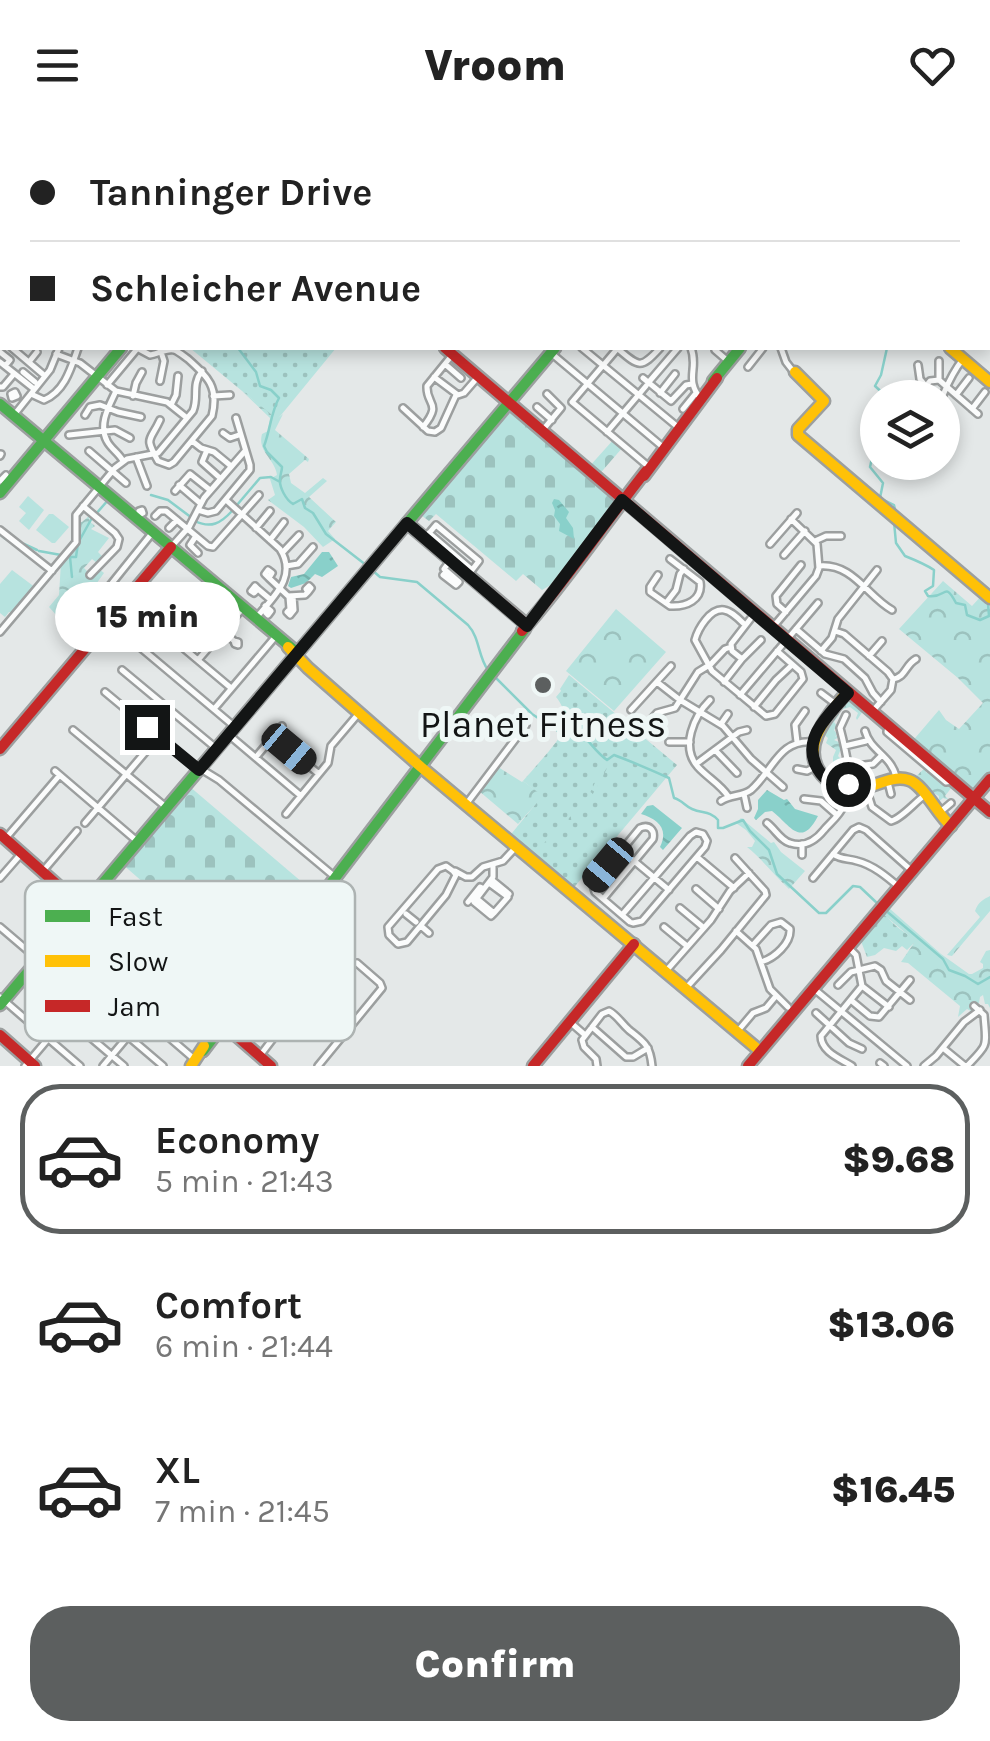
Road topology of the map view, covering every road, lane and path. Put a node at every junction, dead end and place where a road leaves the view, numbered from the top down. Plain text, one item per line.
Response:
1 (13, 350) edge
2 (77, 350) edge
3 (120, 350) edge
4 (135, 350) edge
5 (140, 350) edge
6 (553, 350) edge
7 (584, 350) edge
8 (614, 350) edge
9 (618, 350) edge
10 (658, 350) edge
11 (676, 350) edge
12 (692, 350) edge
13 (717, 350) edge
14 (738, 350) edge
15 (761, 350) edge
16 (781, 350) edge
17 (952, 350) edge
18 (58, 351) edge
19 (449, 351) edge
20 (37, 352) dead end
21 (161, 352) junction
22 (2, 358) edge
23 (74, 360) junction
24 (964, 360) junction
25 (729, 362) junction
26 (939, 362) dead end
27 (445, 364) junction
28 (603, 365) junction
29 (918, 365) dead end
30 (748, 367) dead end
31 (693, 368) junction
32 (22, 370) junction
33 (142, 372) dead end
34 (202, 372) junction
35 (795, 372) joint
36 (46, 376) junction
37 (178, 376) dead end
38 (479, 376) junction
39 (97, 377) junction
40 (434, 377) junction
41 (460, 378) dead end
42 (969, 378) dead end
43 (921, 380) edge
44 (939, 380) edge
45 (951, 380) edge
46 (160, 382) dead end
47 (646, 382) junction
48 (588, 384) junction
49 (692, 384) junction
50 (107, 385) junction
51 (0, 387) edge
52 (988, 387) edge
53 (33, 388) junction
54 (960, 390) edge
55 (116, 391) junction
56 (660, 393) junction
57 (454, 394) junction
58 (547, 394) dead end
59 (230, 395) dead end
60 (639, 395) junction
61 (133, 396) junction
62 (213, 396) junction
63 (700, 397) junction
64 (960, 398) edge
65 (508, 402) junction
66 (5, 403) edge
67 (172, 405) junction
68 (537, 407) dead end
69 (108, 408) junction
70 (403, 408) dead end
71 (683, 409) dead end
72 (623, 413) junction
73 (85, 415) dead end
74 (14, 416) junction
75 (141, 417) dead end
76 (188, 418) junction
77 (236, 418) dead end
78 (555, 419) junction
79 (160, 420) dead end
80 (679, 428) junction
81 (427, 430) junction
82 (104, 431) junction
83 (542, 431) junction
84 (607, 432) junction
85 (223, 433) dead end
86 (70, 435) dead end
87 (239, 435) junction
88 (130, 438) dead end
89 (44, 440) junction
90 (192, 441) junction
91 (664, 448) junction
92 (206, 450) junction
93 (89, 451) dead end
94 (246, 451) junction
95 (154, 454) junction
96 (136, 457) junction
97 (124, 460) junction
98 (231, 466) junction
99 (648, 469) junction
100 (112, 471) junction
101 (6, 475) dead end
102 (220, 478) junction
103 (126, 483) dead end
104 (99, 486) junction
105 (148, 486) dead end
106 (1, 487) edge
107 (210, 490) junction
108 (259, 495) dead end
109 (226, 500) junction
110 (624, 500) junction
111 (83, 506) junction
112 (200, 507) junction
113 (270, 510) dead end
114 (797, 513) dead end
115 (243, 515) junction
116 (108, 516) dead end
117 (155, 516) dead end
118 (177, 520) junction
119 (791, 520) junction
120 (102, 522) junction
121 (284, 522) dead end
122 (410, 523) junction
123 (188, 526) junction
124 (170, 528) dead end
125 (256, 528) junction
126 (0, 530) edge
127 (805, 531) junction
128 (153, 532) junction
129 (298, 534) dead end
130 (427, 535) junction
131 (196, 536) junction
132 (842, 536) dead end
133 (270, 540) junction
134 (816, 541) junction
135 (770, 544) dead end
136 (312, 546) dead end
137 (170, 547) junction
138 (282, 552) junction
139 (126, 553) dead end
140 (198, 553) dead end
141 (784, 555) dead end
142 (670, 558) dead end
143 (132, 559) junction
144 (450, 562) junction
145 (800, 565) dead end
146 (286, 566) junction
147 (819, 566) junction
148 (877, 570) dead end
149 (52, 571) junction
150 (697, 571) junction
151 (90, 575) dead end
152 (658, 575) dead end
153 (268, 578) dead end
154 (456, 586) dead end
155 (865, 586) junction
156 (108, 588) dead end
157 (280, 588) junction
158 (258, 589) dead end
159 (308, 592) dead end
160 (990, 598) edge
161 (271, 600) junction
162 (666, 603) junction
163 (818, 603) dead end
164 (243, 608) junction
165 (118, 610) junction
166 (172, 610) dead end
167 (892, 610) dead end
168 (262, 612) junction
169 (786, 612) junction
170 (755, 613) junction
171 (746, 625) junction
172 (526, 627) junction
173 (773, 628) junction
174 (796, 630) junction
175 (834, 631) junction
176 (0, 632) edge
177 (193, 632) dead end
178 (223, 632) junction
179 (276, 636) junction
180 (150, 637) junction
181 (761, 640) dead end
182 (787, 640) junction
183 (234, 641) dead end
184 (882, 641) dead end
185 (158, 644) dead end
186 (730, 646) junction
187 (777, 651) junction
188 (821, 651) junction
189 (295, 653) junction
190 (869, 656) junction
191 (742, 659) junction
192 (916, 659) dead end
193 (198, 660) junction
194 (792, 664) junction
195 (671, 666) dead end
196 (709, 666) junction
197 (311, 669) junction
198 (122, 670) dead end
199 (892, 680) junction
200 (658, 682) junction
201 (724, 682) junction
202 (232, 688) junction
203 (105, 692) dead end
204 (848, 692) junction
205 (821, 693) dead end
206 (740, 695) junction
207 (680, 700) junction
208 (710, 700) dead end
209 (881, 702) junction
210 (837, 705) junction
211 (754, 708) junction
212 (214, 709) junction
213 (631, 710) dead end
214 (805, 711) dead end
215 (360, 712) junction
216 (700, 712) junction
217 (872, 712) junction
218 (728, 714) dead end
219 (846, 715) dead end
220 (647, 724) dead end
221 (721, 724) junction
222 (282, 726) dead end
223 (526, 726) dead end
224 (73, 730) dead end
225 (747, 730) dead end
226 (865, 730) dead end
227 (232, 731) junction
228 (158, 736) junction
229 (274, 736) junction
230 (733, 736) junction
231 (868, 740) junction
232 (669, 742) dead end
233 (690, 742) junction
234 (797, 742) junction
235 (814, 742) junction
236 (778, 744) dead end
237 (845, 746) junction
238 (217, 749) junction
239 (0, 750) edge
240 (714, 750) junction
241 (785, 750) junction
242 (756, 751) dead end
243 (882, 755) junction
244 (749, 757) junction
245 (256, 758) junction
246 (696, 764) junction
247 (420, 765) junction
248 (815, 767) junction
249 (848, 767) junction
250 (200, 769) junction
251 (797, 769) dead end
252 (736, 772) dead end
253 (766, 772) junction
254 (126, 774) junction
255 (318, 774) junction
256 (990, 780) edge
257 (892, 785) junction
258 (448, 787) junction
259 (783, 787) dead end
260 (866, 788) junction
261 (847, 790) junction
262 (744, 794) junction
263 (927, 794) junction
264 (301, 796) junction
265 (728, 796) junction
266 (804, 799) dead end
267 (974, 799) junction
268 (721, 801) dead end
269 (467, 803) junction
270 (950, 803) dead end
271 (98, 807) junction
272 (167, 808) junction
273 (747, 808) dead end
274 (990, 812) edge
275 (286, 814) dead end
276 (938, 814) junction
277 (838, 815) junction
278 (85, 823) dead end
279 (766, 823) dead end
280 (951, 825) junction
281 (77, 831) dead end
282 (3, 836) edge
283 (138, 842) junction
284 (802, 844) junction
285 (514, 848) junction
286 (621, 849) junction
287 (22, 852) junction
288 (833, 854) junction
289 (802, 855) dead end
290 (696, 857) junction
291 (735, 858) dead end
292 (635, 861) junction
293 (493, 864) junction
294 (453, 870) junction
295 (42, 871) junction
296 (912, 871) junction
297 (749, 873) junction
298 (335, 876) junction
299 (464, 876) junction
300 (0, 878) edge
301 (654, 878) junction
302 (814, 878) dead end
303 (455, 879) junction
304 (53, 881) edge
305 (105, 881) edge
306 (331, 881) edge
307 (490, 881) junction
308 (899, 887) junction
309 (734, 888) junction
310 (696, 889) dead end
311 (668, 890) junction
312 (603, 899) junction
313 (613, 907) junction
314 (680, 908) dead end
315 (719, 908) junction
316 (403, 912) junction
317 (622, 915) junction
318 (603, 918) junction
319 (419, 925) junction
320 (0, 927) edge
321 (664, 927) dead end
322 (704, 928) junction
323 (736, 931) junction
324 (428, 933) dead end
325 (634, 944) junction
326 (753, 945) junction
327 (687, 946) junction
328 (25, 948) edge
329 (847, 948) junction
330 (761, 962) junction
331 (357, 963) dead end
332 (860, 969) junction
333 (666, 971) junction
334 (25, 975) edge
335 (22, 979) junction
336 (910, 980) dead end
337 (25, 982) edge
338 (838, 986) dead end
339 (862, 986) junction
340 (686, 988) junction
341 (813, 988) junction
342 (901, 994) junction
343 (776, 996) junction
344 (851, 1000) junction
345 (910, 1000) dead end
346 (1, 1001) edge
347 (788, 1007) dead end
348 (889, 1007) junction
349 (841, 1011) junction
350 (816, 1013) dead end
351 (25, 1020) edge
352 (355, 1020) edge
353 (570, 1022) junction
354 (832, 1023) junction
355 (592, 1027) junction
356 (738, 1032) junction
357 (585, 1035) junction
358 (0, 1036) edge
359 (47, 1041) edge
360 (50, 1041) edge
361 (95, 1041) edge
362 (124, 1041) edge
363 (134, 1041) edge
364 (242, 1041) edge
365 (271, 1041) edge
366 (338, 1041) edge
367 (648, 1048) junction
368 (944, 1048) junction
369 (862, 1049) dead end
370 (760, 1051) junction
371 (112, 1056) junction
372 (260, 1056) junction
373 (30, 1064) edge
374 (80, 1066) edge
375 (102, 1066) edge
376 (124, 1066) edge
377 (163, 1066) edge
378 (271, 1066) edge
379 (318, 1066) edge
380 (533, 1066) edge
381 (597, 1066) edge
382 (652, 1066) edge
383 (748, 1066) edge
384 (852, 1066) edge
385 (907, 1066) edge
386 (924, 1066) edge
387 (966, 1066) edge

1 - 32 street
2 - 23 street
3 - 39 main road
4 - 50 street
5 - 21 street
6 - 48 street
6 - 65 main road
7 - 28 street
8 - 28 street
9 - 10 street
11 - 47 street
12 - 31 street
13 - 25 street
14 - 25 main road
15 - 30 street
16 - 35 street
17 - 24 main road
18 - 23 street
18 - 36 street
19 - 27 street
19 - 38 main road
20 - 32 street
21 - 34 street
21 - 46 street
22 - 32 street
23 - 39 street
23 - 53 street
24 - 45 street
24 - 52 main road
25 - 63 main road
26 - 44 street
27 - 40 street
27 - 41 street
28 - 48 street
28 - 60 street
29 - 43 street
31 - 49 street
31 - 56 street
32 - 36 street
32 - 51 street
32 - 53 street
33 - 61 street
34 - 62 street
34 - 76 street
35 - 160 main road
36 - 53 street
37 - 67 street
38 - 57 street
38 - 65 main road
39 - 50 street
39 - 89 main road
40 - 57 street
40 - 81 street
42 - 54 street
47 - 56 street
47 - 60 street
48 - 72 street
48 - 84 street
49 - 56 street
49 - 63 street
50 - 55 street
52 - 64 street
53 - 74 street
55 - 61 street
55 - 69 street
57 - 81 street
58 - 78 street
59 - 62 street
60 - 72 street
60 - 80 street
61 - 67 street
62 - 90 street
63 - 71 street
63 - 80 main road
65 - 83 main road
65 - 122 main road
66 - 74 main road
67 - 76 street
68 - 78 street
69 - 73 street
69 - 75 street
69 - 82 street
70 - 81 street
72 - 84 street
72 - 91 street
74 - 89 main road
76 - 95 street
77 - 87 street
78 - 83 street
79 - 95 street
80 - 91 main road
82 - 86 street
82 - 88 street
82 - 97 street
83 - 110 main road
84 - 99 street
85 - 87 street
87 - 94 street
89 - 104 main road
89 - 106 main road
90 - 92 street
90 - 95 street
91 - 99 main road
92 - 98 street
92 - 102 street
93 - 100 street
94 - 98 street
94 - 109 street
95 - 96 street
96 - 97 street
96 - 105 street
97 - 100 street
98 - 102 street
99 - 110 main road
100 - 103 street
100 - 104 street
101 - 106 street
102 - 107 street
104 - 111 street
104 - 128 main road
107 - 112 street
107 - 112 street
108 - 115 street
109 - 112 street
109 - 115 street
110 - 150 main road
110 - 172 main road
111 - 120 street
111 - 149 street
112 - 123 street
113 - 125 street
114 - 119 street
115 - 125 street
115 - 131 street
116 - 120 street
117 - 118 street
118 - 123 street
118 - 124 street
119 - 127 street
119 - 135 street
120 - 151 street
121 - 133 street
122 - 130 main road
122 - 189 main road
123 - 131 street
123 - 137 street
125 - 133 street
126 - 149 street
127 - 134 street
127 - 141 street
128 - 137 main road
128 - 143 street
129 - 138 street
130 - 144 main road
130 - 144 street
131 - 140 street
132 - 134 street
133 - 138 street
134 - 147 street
136 - 146 street
137 - 164 main road
137 - 165 main road
138 - 146 street
139 - 143 street
142 - 150 street
143 - 156 street
144 - 154 street
144 - 172 main road
145 - 169 street
146 - 157 street
147 - 155 street
147 - 169 street
148 - 155 street
149 - 176 street
150 - 162 street
150 - 162 street
150 - 170 main road
152 - 162 street
153 - 157 street
155 - 167 street
155 - 175 street
157 - 159 street
157 - 161 street
158 - 161 street
161 - 168 street
163 - 174 street
164 - 168 main road
164 - 178 street
165 - 180 street
165 - 239 main road
166 - 180 street
168 - 179 main road
169 - 173 street
170 - 171 street
170 - 173 main road
171 - 186 street
171 - 196 street
172 - 247 main road
173 - 182 main road
174 - 182 street
174 - 188 street
175 - 188 street
175 - 190 street
177 - 193 street
178 - 183 street
178 - 193 street
179 - 189 main road
179 - 202 street
180 - 185 street
180 - 212 street
181 - 191 street
182 - 187 street
182 - 204 main road
184 - 190 street
186 - 191 street
186 - 196 street
187 - 194 street
187 - 206 street
188 - 209 street
189 - 197 main road
189 - 227 main road
190 - 199 street
191 - 201 street
192 - 199 street
193 - 202 street
194 - 211 street
194 - 211 street
195 - 200 street
196 - 201 street
196 - 207 street
197 - 215 main road
197 - 247 main road
198 - 238 street
199 - 209 street
200 - 207 street
200 - 213 street
201 - 206 street
202 - 212 street
203 - 228 street
204 - 210 main road
204 - 217 main road
205 - 210 street
206 - 211 street
207 - 216 street
207 - 220 street
208 - 216 street
209 - 217 street
210 - 235 main road
212 - 227 street
214 - 234 street
215 - 247 main road
215 - 255 street
216 - 221 street
216 - 233 street
217 - 267 main road
218 - 221 street
219 - 237 street
221 - 230 street
222 - 229 street
223 - 269 street
224 - 254 street
225 - 230 street
226 - 231 street
227 - 238 main road
227 - 245 street
228 - 250 street
228 - 254 street
229 - 245 street
229 - 255 street
230 - 240 street
230 - 244 street
231 - 237 street
231 - 243 street
232 - 233 street
233 - 246 street
234 - 235 street
234 - 241 street
235 - 248 main road
236 - 241 street
237 - 249 street
238 - 250 main road
240 - 246 street
240 - 252 street
241 - 253 street
242 - 244 street
243 - 249 street
243 - 257 street
244 - 253 street
245 - 264 street
246 - 265 street
247 - 258 main road
247 - 258 main road
247 - 298 main road
248 - 251 street
248 - 261 main road
249 - 261 street
250 - 272 main road
250 - 298 street
253 - 259 street
253 - 262 street
254 - 271 street
254 - 272 street
255 - 264 street
256 - 267 main road
257 - 260 main road
257 - 263 main road
258 - 269 main road
260 - 261 main road
260 - 263 street
261 - 277 street
262 - 265 street
262 - 273 street
263 - 276 main road
264 - 275 street
265 - 268 street
266 - 277 street
267 - 274 main road
267 - 280 main road
269 - 285 main road
270 - 276 street
271 - 278 street
271 - 282 street
271 - 283 street
272 - 283 main road
276 - 280 main road
277 - 284 street
279 - 284 street
280 - 296 main road
281 - 295 street
282 - 287 main road
283 - 305 main road
284 - 289 street
285 - 293 street
285 - 318 main road
286 - 292 street
286 - 292 street
286 - 312 street
287 - 295 main road
287 - 300 street
288 - 296 street
288 - 302 street
288 - 308 street
290 - 301 street
290 - 309 street
290 - 311 street
291 - 297 street
292 - 301 street
292 - 312 street
293 - 299 street
293 - 307 street
294 - 299 street
294 - 303 street
294 - 316 street
295 - 304 main road
296 - 308 main road
297 - 309 street
297 - 323 street
298 - 306 main road
299 - 303 street
301 - 311 street
301 - 317 street
303 - 319 street
307 - 307 street
308 - 329 main road
309 - 315 street
310 - 315 street
311 - 317 street
312 - 313 street
313 - 317 street
313 - 318 street
314 - 322 street
315 - 322 street
316 - 319 street
316 - 319 street
318 - 325 main road
319 - 324 street
320 - 328 street
321 - 327 street
322 - 327 street
323 - 326 street
323 - 340 street
325 - 333 main road
325 - 353 main road
326 - 330 street
326 - 330 street
327 - 333 street
329 - 332 street
329 - 341 main road
330 - 343 street
331 - 352 street
332 - 338 street
332 - 339 street
332 - 342 street
333 - 340 main road
334 - 335 main road
335 - 337 street
335 - 346 main road
336 - 342 street
339 - 344 street
339 - 348 street
340 - 356 main road
341 - 349 street
341 - 370 main road
342 - 345 street
342 - 348 street
343 - 347 street
343 - 356 street
344 - 348 street
344 - 349 street
346 - 351 street
349 - 354 street
349 - 385 street
350 - 354 street
353 - 357 street
353 - 380 main road
354 - 369 street
354 - 384 street
355 - 357 street
355 - 367 street
355 - 367 street
356 - 370 main road
357 - 381 street
358 - 373 main road
359 - 373 street
360 - 374 street
361 - 371 street
362 - 371 street
363 - 377 street
364 - 372 main road
365 - 372 street
366 - 379 street
367 - 382 street
368 - 386 street
368 - 387 street
368 - 387 street
370 - 383 main road
371 - 375 street
371 - 376 street
372 - 378 main road

